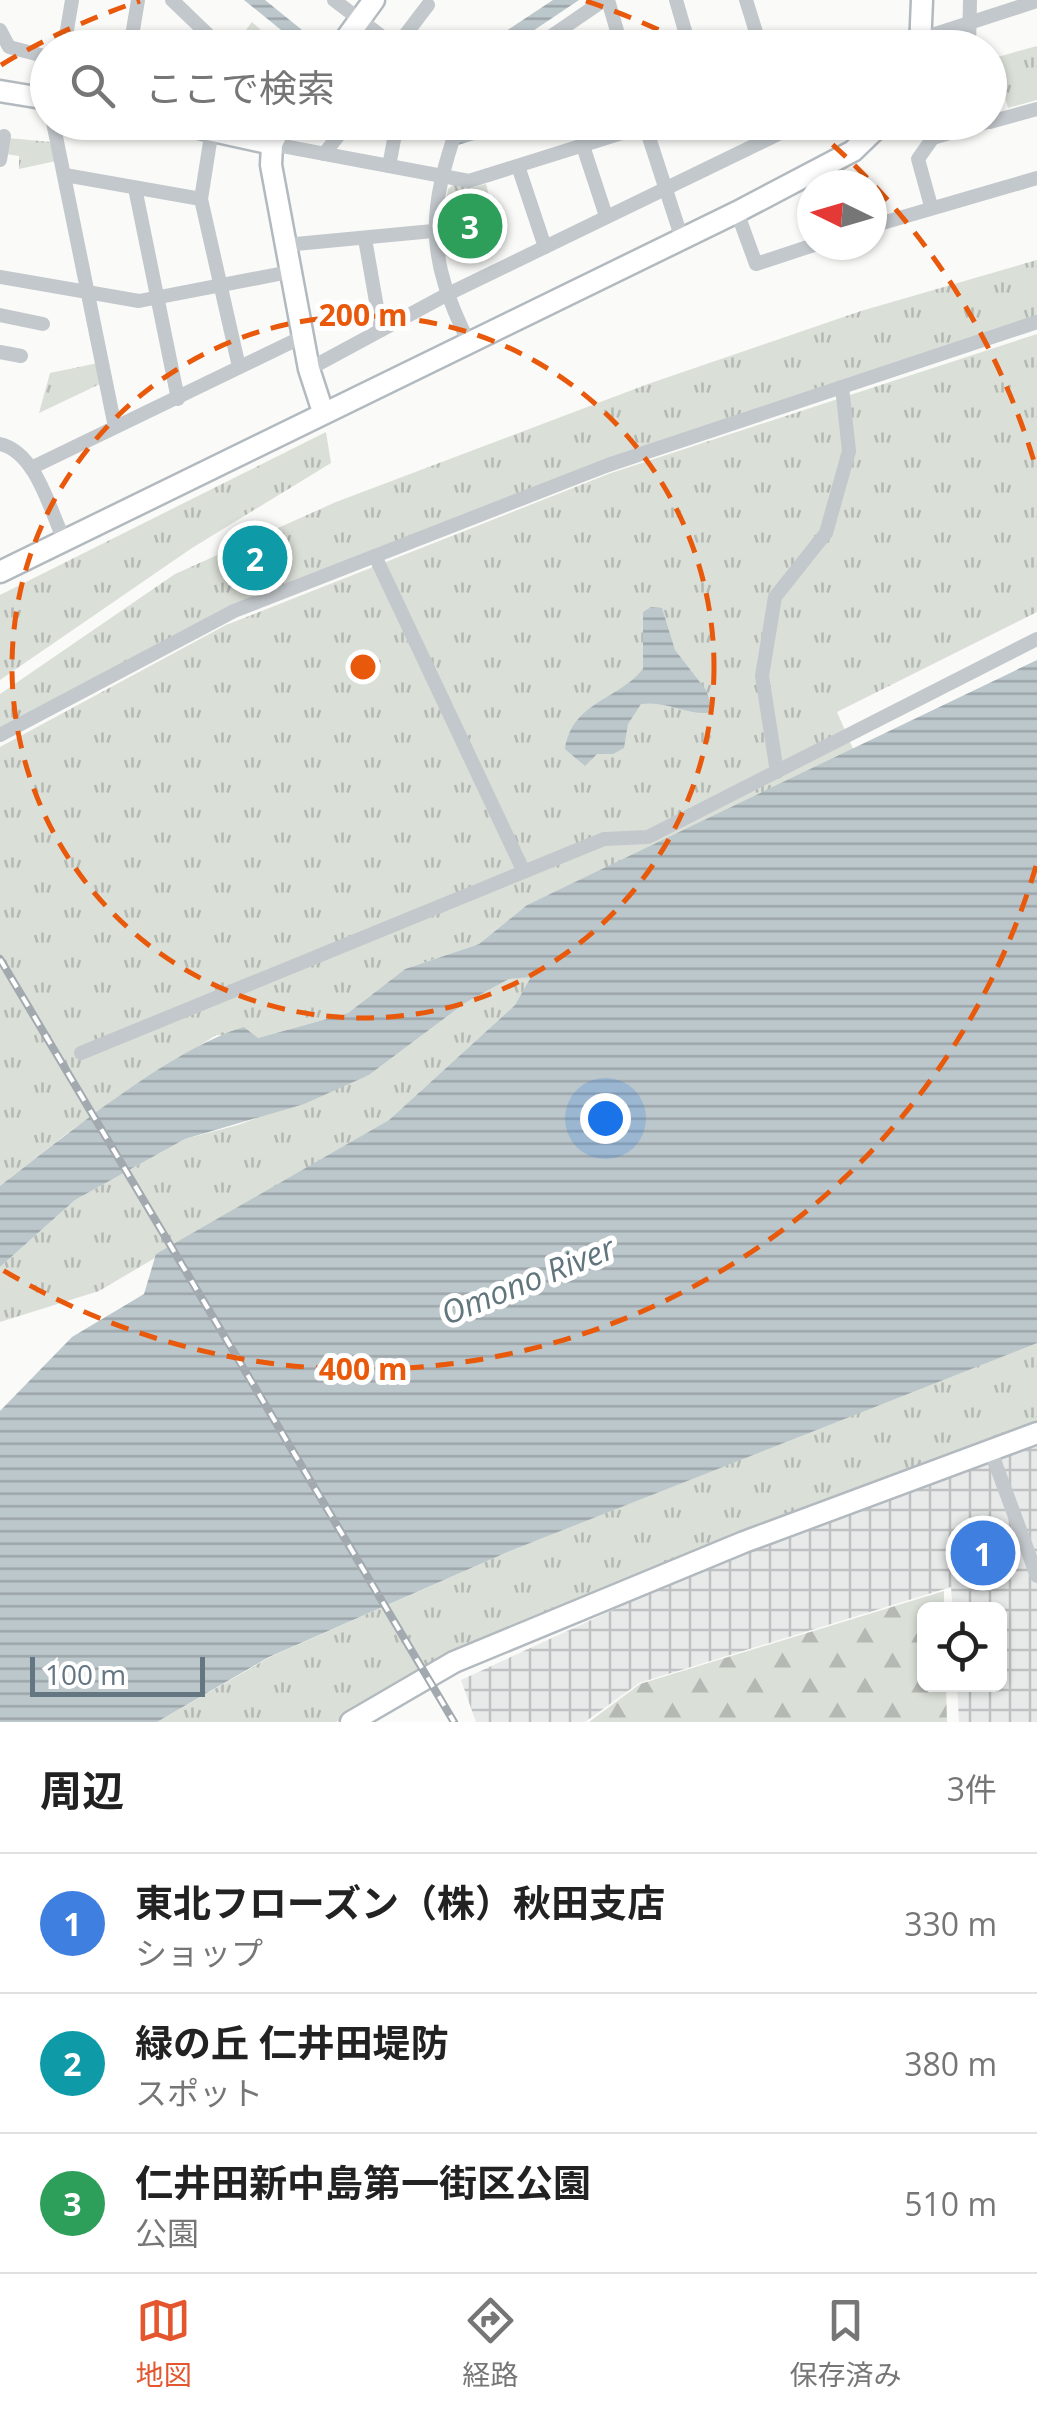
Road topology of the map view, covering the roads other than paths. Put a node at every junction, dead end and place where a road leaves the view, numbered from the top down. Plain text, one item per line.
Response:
1 (72, 0) edge
2 (138, 0) edge
3 (172, 0) edge
4 (334, 0) edge
5 (374, 0) edge
6 (606, 0) edge
7 (676, 0) edge
8 (746, 0) edge
9 (922, 0) edge
10 (970, 0) edge
11 (1037, 1) edge
12 (428, 5) dead end
13 (359, 19) junction
14 (971, 21) junction
15 (0, 30) edge
16 (67, 30) edge
17 (133, 30) edge
18 (203, 30) edge
19 (351, 30) edge
20 (374, 30) edge
21 (409, 30) edge
22 (561, 30) edge
23 (616, 30) edge
24 (685, 30) edge
25 (755, 30) edge
26 (922, 30) edge
27 (950, 30) edge
28 (970, 30) edge
29 (30, 52) edge
30 (0, 91) edge
31 (30, 96) edge
32 (1037, 109) edge
33 (1007, 117) edge
34 (4, 136) dead end
35 (57, 140) edge
36 (211, 140) edge
37 (259, 140) edge
38 (274, 140) edge
39 (335, 140) edge
40 (394, 140) edge
41 (453, 140) edge
42 (601, 140) edge
43 (652, 140) edge
44 (765, 140) edge
45 (864, 140) edge
46 (932, 140) edge
47 (272, 144) junction
48 (583, 146) junction
49 (324, 154) junction
50 (0, 160) edge
51 (389, 166) junction
52 (518, 166) junction
53 (65, 175) junction
54 (440, 176) junction
55 (1037, 178) edge
56 (136, 188) junction
57 (666, 188) junction
58 (201, 199) junction
59 (930, 206) junction
60 (737, 212) junction
61 (606, 216) junction
62 (887, 221) edge
63 (433, 231) junction
64 (365, 239) junction
65 (682, 239) junction
66 (285, 246) junction
67 (545, 247) junction
68 (797, 251) edge
69 (289, 272) junction
70 (0, 277) edge
71 (222, 286) junction
72 (87, 290) junction
73 (446, 296) junction
74 (156, 299) junction
75 (0, 315) edge
76 (1037, 322) edge
77 (44, 324) dead end
78 (381, 330) junction
79 (302, 337) junction
80 (470, 343) junction
81 (0, 352) edge
82 (21, 356) dead end
83 (240, 368) junction
84 (308, 368) junction
85 (842, 386) junction
86 (178, 399) junction
87 (323, 412) junction
88 (115, 427) junction
89 (0, 444) edge
90 (31, 468) junction
91 (64, 540) junction
92 (375, 556) junction
93 (0, 572) edge
94 (1037, 639) edge
95 (0, 735) edge
96 (777, 772) junction
97 (524, 872) junction
98 (81, 1053) dead end
99 (1037, 1433) edge
100 (990, 1448) junction
101 (1037, 1576) edge
102 (350, 1722) edge

1 - 16 street
2 - 17 street
3 - 18 street
4 - 13 street
5 - 13 street
6 - 22 street
6 - 23 street
7 - 24 street
8 - 25 street
9 - 26 street
10 - 14 street
11 - 14 street
12 - 21 street
13 - 19 street
13 - 20 street
14 - 27 street
14 - 28 street
15 - 29 street
30 - 31 street
32 - 33 street
34 - 50 street
35 - 53 street
36 - 58 street
37 - 47 street
38 - 47 street
39 - 49 street
40 - 51 street
41 - 54 street
42 - 48 street
43 - 57 street
44 - 57 street
45 - 60 street
46 - 59 street
47 - 49 street
47 - 66 street
48 - 52 street
48 - 61 street
49 - 51 street
51 - 54 street
52 - 54 street
52 - 67 street
53 - 56 street
53 - 72 street
54 - 63 street
55 - 59 street
56 - 58 street
56 - 74 street
57 - 61 street
57 - 65 street
58 - 71 street
59 - 62 street
60 - 65 street
60 - 68 street
61 - 67 street
63 - 64 street
63 - 73 street
64 - 66 street
64 - 78 street
65 - 80 street
66 - 69 street
67 - 73 street
69 - 71 street
69 - 79 street
70 - 72 street
71 - 74 street
71 - 83 street
72 - 74 street
72 - 88 street
73 - 78 street
73 - 80 street
74 - 86 street
75 - 77 street
76 - 85 street
78 - 84 street
79 - 83 street
79 - 84 street
80 - 87 street
81 - 82 street
83 - 86 street
84 - 87 street
85 - 92 street
85 - 96 street
86 - 88 street
87 - 91 street
88 - 90 street
89 - 90 street
90 - 91 street
91 - 93 street
92 - 95 street
92 - 97 street
94 - 96 street
96 - 97 street
97 - 98 street
99 - 100 street
100 - 101 street
100 - 102 street

